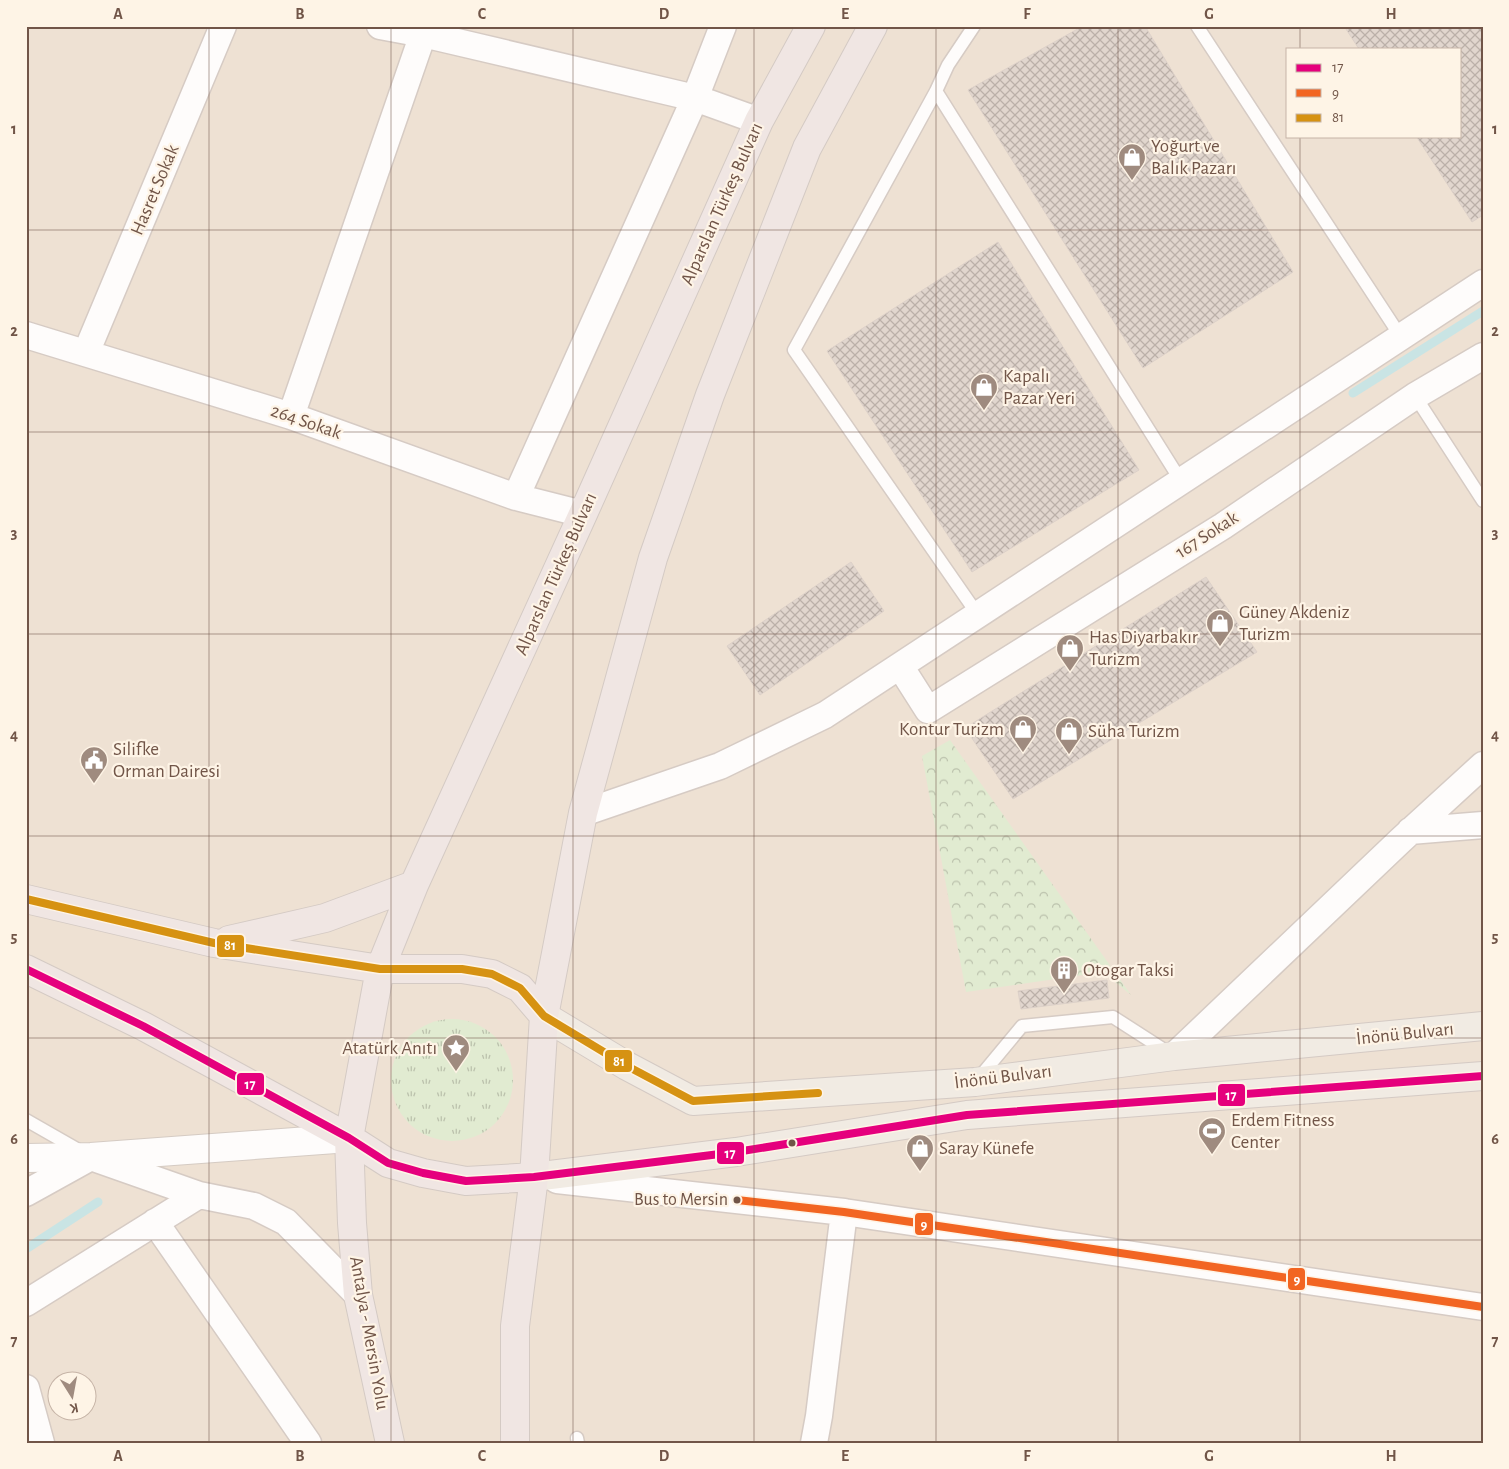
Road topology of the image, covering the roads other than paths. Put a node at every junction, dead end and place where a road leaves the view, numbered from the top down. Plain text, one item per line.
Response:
1 (223, 26) edge
2 (380, 26) edge
3 (723, 26) edge
4 (810, 26) edge
5 (873, 26) edge
6 (974, 26) edge
7 (1197, 26) edge
8 (427, 30) edge
9 (936, 90) junction
10 (695, 98) junction
11 (759, 121) junction
12 (1483, 283) edge
13 (26, 335) edge
14 (1401, 337) junction
15 (86, 353) junction
16 (1483, 356) edge
17 (1415, 396) junction
18 (292, 416) junction
19 (1181, 481) junction
20 (516, 497) junction
21 (1483, 500) edge
22 (583, 514) junction
23 (978, 615) junction
24 (900, 666) junction
25 (1483, 765) edge
26 (584, 813) junction
27 (1483, 825) edge
28 (1410, 831) junction
29 (414, 885) junction
30 (26, 899) edge
31 (214, 943) junction
32 (380, 969) junction
33 (27, 970) edge
34 (544, 1016) junction
35 (1483, 1026) edge
36 (1174, 1056) junction
37 (1483, 1076) edge
38 (975, 1082) junction
39 (26, 1120) edge
40 (349, 1138) junction
41 (91, 1157) junction
42 (26, 1158) edge
43 (534, 1177) junction
44 (26, 1193) edge
45 (199, 1195) junction
46 (844, 1212) junction
47 (155, 1222) junction
48 (358, 1295) junction
49 (26, 1303) edge
50 (1483, 1306) edge
51 (26, 1388) edge
52 (41, 1443) edge
53 (308, 1443) edge
54 (390, 1443) edge
55 (515, 1443) edge
56 (814, 1443) edge

1 - 15 street, Hasret Sokak
2 - 8 street
3 - 10 street
4 - 11 highway, Alparslan Türkeş Bulvarı
5 - 26 highway
6 - 9 lane
7 - 14 lane
8 - 10 street
8 - 18 street
9 - 19 lane
9 - 23 lane
10 - 11 street
10 - 20 street
11 - 22 highway, Alparslan Türkeş Bulvarı
12 - 14 street
13 - 15 street, 264 Sokak
14 - 19 street
15 - 18 street, 264 Sokak
16 - 17 street, 167 Sokak
17 - 21 lane
17 - 24 street, 167 Sokak
18 - 20 street, 264 Sokak
19 - 23 street
20 - 22 street, 264 Sokak
22 - 29 highway, Alparslan Türkeş Bulvarı
23 - 24 street
24 - 26 street
25 - 28 street
26 - 34 highway
27 - 28 street
28 - 36 street
29 - 31 highway
29 - 32 highway, Alparslan Türkeş Bulvarı
30 - 31 highway
31 - 32 highway
32 - 34 highway
32 - 40 highway, Alparslan Türkeş Bulvarı
33 - 40 highway
34 - 38 main road, İnönü Bulvarı
34 - 43 highway
35 - 36 main road, İnönü Bulvarı
36 - 38 main road, İnönü Bulvarı
36 - 38 lane
37 - 43 main road, İnönü Bulvarı
39 - 41 lane
40 - 41 street
40 - 43 highway
40 - 48 highway, Antalya - Mersin Yolu
41 - 42 street
41 - 44 street
41 - 45 street
43 - 46 street
43 - 55 highway
45 - 47 street
45 - 48 street
46 - 50 street
46 - 56 street
47 - 49 street
47 - 53 street
48 - 54 highway, Antalya - Mersin Yolu
51 - 52 street

